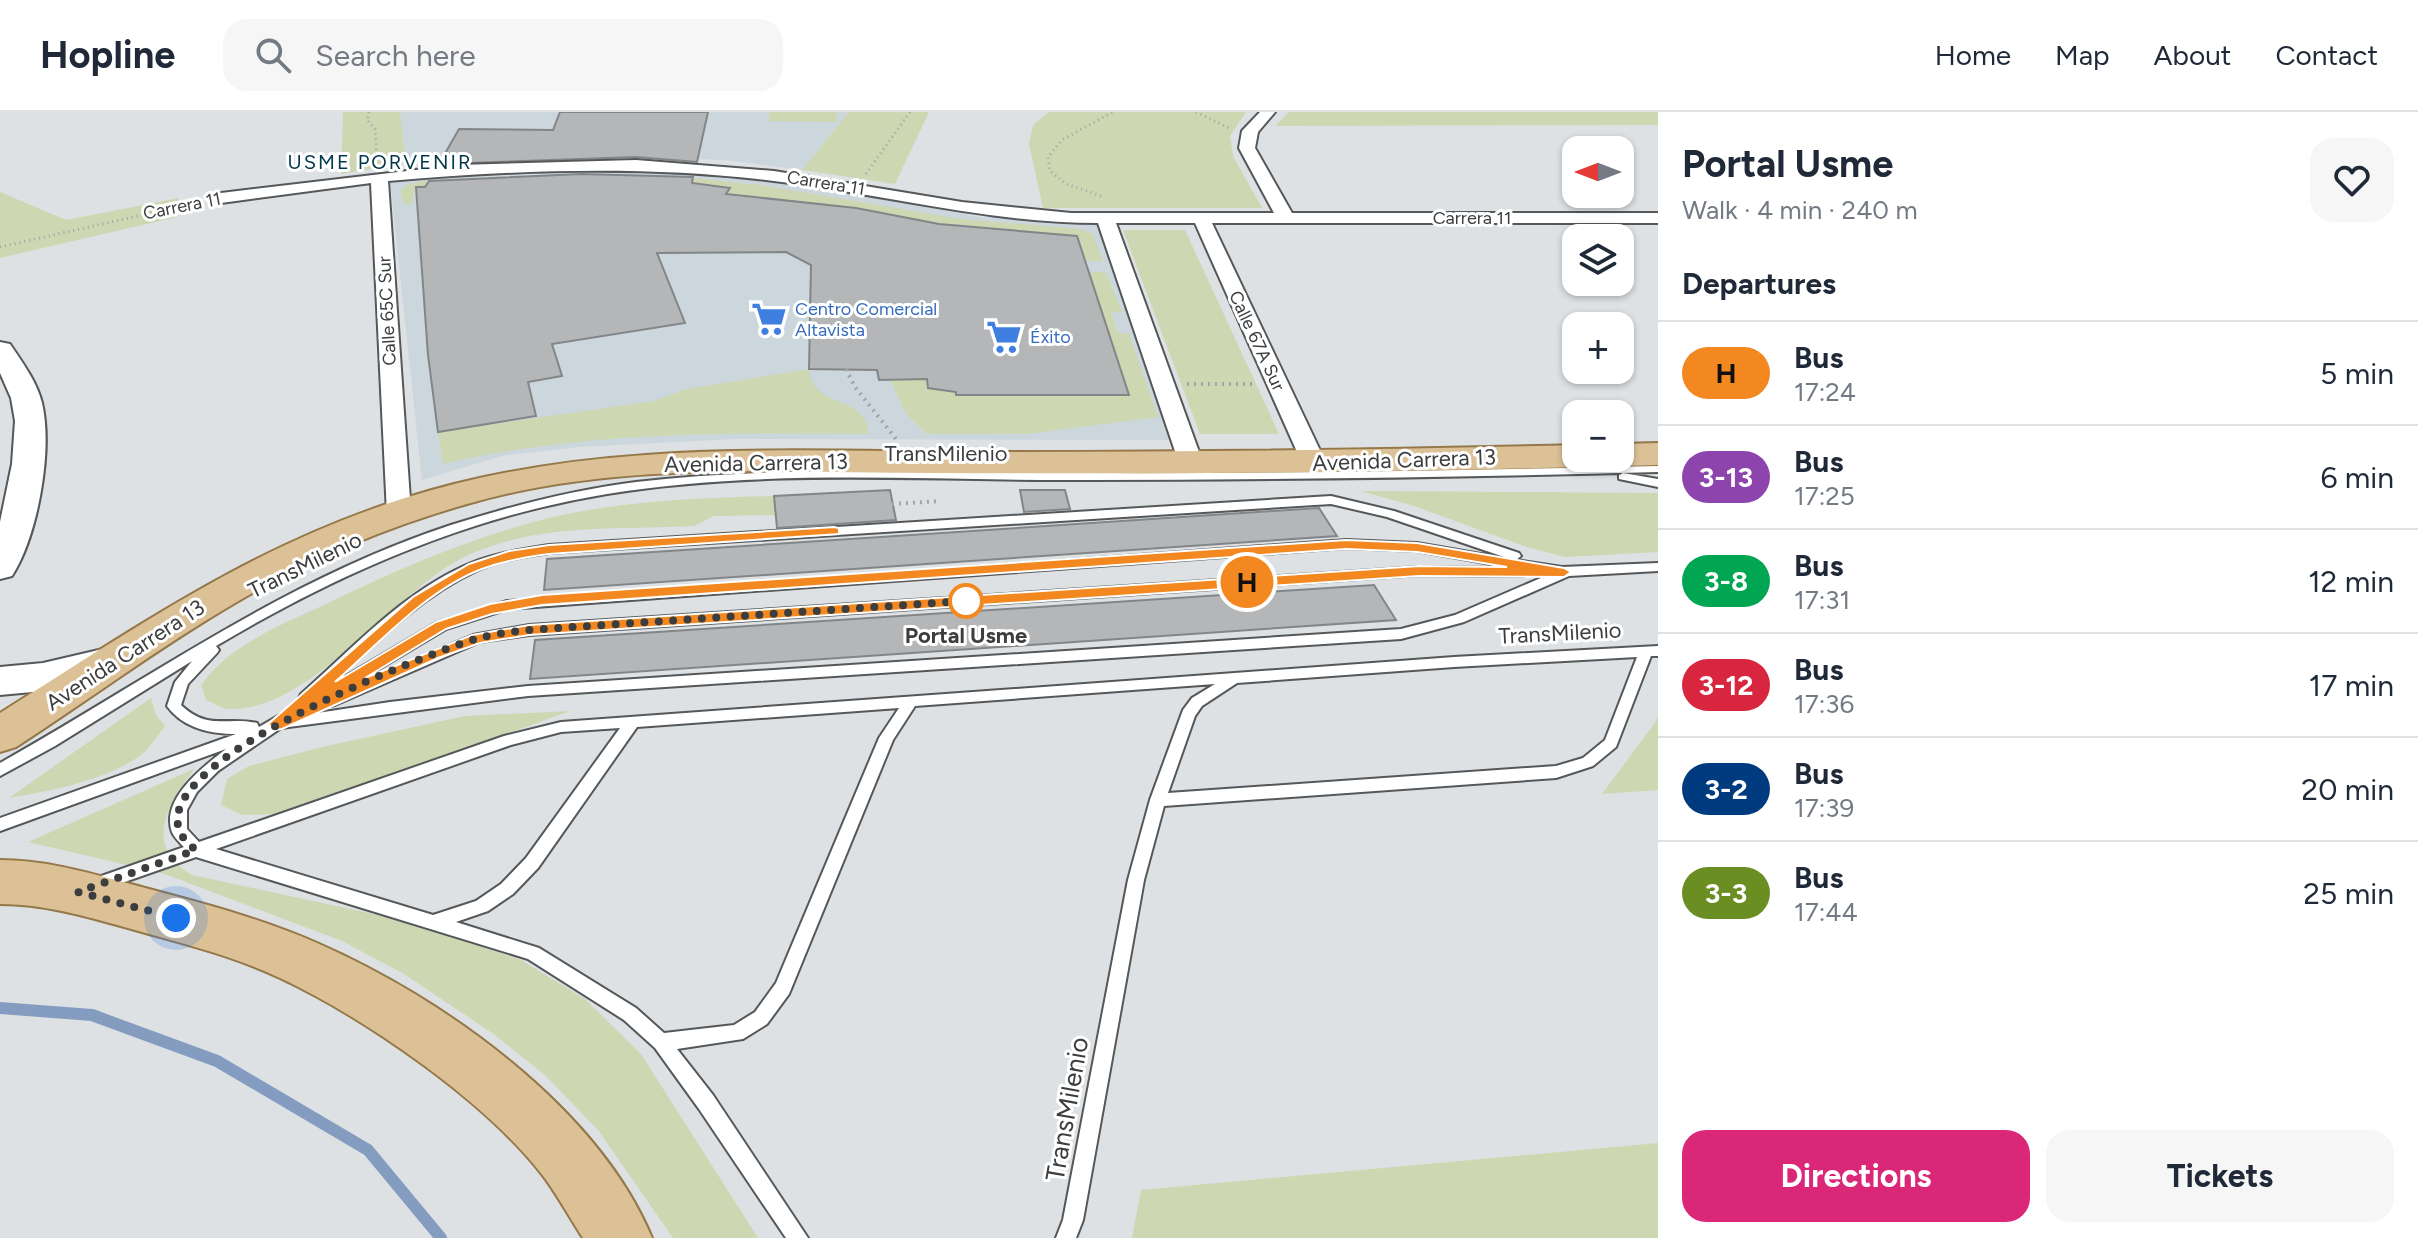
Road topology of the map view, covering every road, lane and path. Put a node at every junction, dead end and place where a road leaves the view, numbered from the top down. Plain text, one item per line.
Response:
1 (369, 112) edge
2 (910, 112) edge
3 (1113, 112) edge
4 (1196, 112) edge
5 (1268, 112) edge
6 (1249, 133) junction
7 (379, 177) junction
8 (857, 188) junction
9 (1104, 196) dead end
10 (221, 198) joint
11 (1105, 218) junction
12 (1201, 218) junction
13 (1286, 218) junction
14 (1658, 218) edge
15 (0, 247) edge
16 (0, 350) edge
17 (846, 369) dead end
18 (1163, 383) junction
19 (1278, 385) junction
20 (1658, 454) edge
21 (1634, 455) edge
22 (902, 462) junction
23 (1562, 462) edge
24 (1191, 463) junction
25 (1314, 463) junction
26 (1562, 464) edge
27 (1634, 467) edge
28 (1658, 469) edge
29 (1615, 472) edge
30 (1658, 483) edge
31 (941, 501) dead end
32 (892, 504) dead end
33 (399, 514) junction
34 (1658, 567) edge
35 (0, 568) edge
36 (1564, 572) junction
37 (239, 625) junction
38 (1652, 652) edge
39 (116, 659) junction
40 (1237, 679) junction
41 (0, 681) edge
42 (910, 703) junction
43 (634, 720) junction
44 (276, 724) junction
45 (5, 730) edge
46 (0, 770) edge
47 (1158, 800) junction
48 (0, 825) edge
49 (196, 850) junction
50 (28, 882) edge
51 (435, 922) junction
52 (661, 1042) junction
53 (620, 1238) edge
54 (798, 1238) edge
55 (1066, 1238) edge

1 - 7 path
2 - 8 path
3 - 9 path
4 - 6 path
5 - 6 street
6 - 13 street
7 - 8 street, Carrera 11
7 - 10 street, Carrera 11
7 - 33 street, Calle 65C Sur
8 - 11 street, Carrera 11
10 - 15 path, Carrera 11
11 - 12 street, Carrera 11
11 - 18 street
12 - 13 street, Carrera 11
12 - 19 street, Calle 67A Sur
13 - 14 street, Carrera 11
16 - 35 street
17 - 22 path
18 - 19 path
18 - 24 street
19 - 25 street, Calle 67A Sur
20 - 21 main road
22 - 24 main road, Avenida Carrera 13
22 - 33 main road, Avenida Carrera 13
23 - 25 main road, Avenida Carrera 13
24 - 25 main road, Avenida Carrera 13
26 - 37 lane, TransMilenio
27 - 28 lane, TransMilenio
29 - 30 lane, TransMilenio
31 - 32 path
33 - 39 main road, Avenida Carrera 13
34 - 36 lane, TransMilenio
36 - 44 lane, TransMilenio
36 - 44 lane, TransMilenio
36 - 44 lane, TransMilenio
36 - 44 lane, TransMilenio
37 - 44 lane, TransMilenio
37 - 46 lane, TransMilenio
38 - 40 lane, TransMilenio
38 - 47 lane, TransMilenio
39 - 41 street
39 - 45 main road, Avenida Carrera 13
40 - 42 lane, TransMilenio
40 - 47 lane, TransMilenio
42 - 43 lane, TransMilenio
42 - 52 lane
43 - 49 lane, TransMilenio
43 - 51 lane
44 - 48 lane, TransMilenio
44 - 49 lane, TransMilenio
47 - 55 lane, TransMilenio
49 - 50 lane
49 - 51 lane
50 - 53 main road
51 - 52 lane
52 - 54 lane

